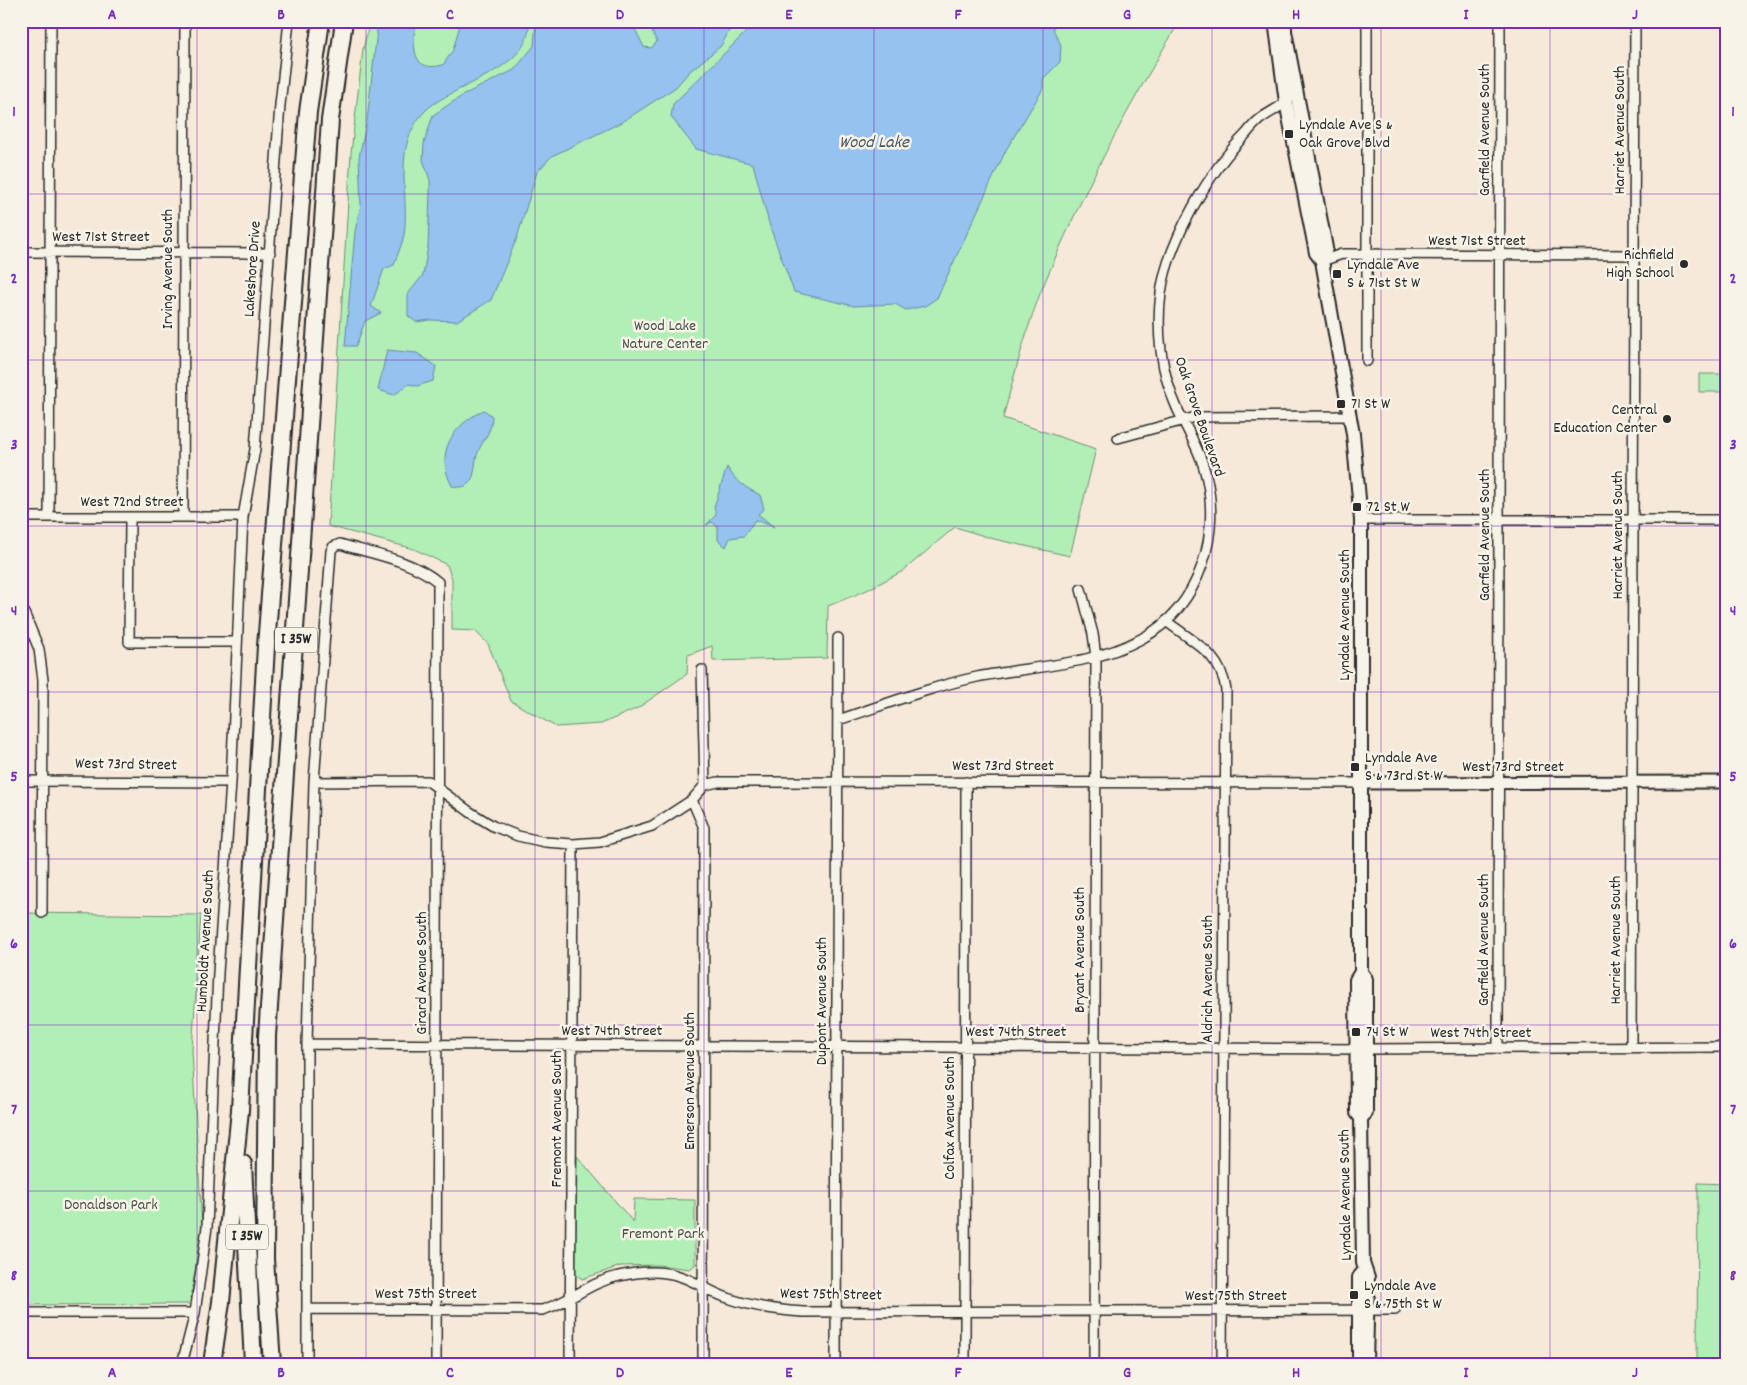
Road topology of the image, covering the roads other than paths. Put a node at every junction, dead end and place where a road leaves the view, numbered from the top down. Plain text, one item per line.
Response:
1 (51, 21) edge
2 (184, 21) edge
3 (289, 21) edge
4 (321, 21) edge
5 (344, 21) edge
6 (1275, 21) edge
7 (1285, 21) edge
8 (1367, 21) edge
9 (1500, 21) edge
10 (1635, 21) edge
11 (1294, 90) junction
12 (1286, 102) junction
13 (21, 252) edge
14 (49, 252) junction
15 (183, 252) junction
16 (270, 253) junction
17 (1366, 255) junction
18 (1634, 255) junction
19 (1501, 256) junction
20 (1322, 261) junction
21 (1367, 362) dead end
22 (1350, 416) junction
23 (1184, 422) junction
24 (1118, 438) dead end
25 (21, 516) edge
26 (49, 517) junction
27 (130, 517) junction
28 (183, 517) junction
29 (243, 517) junction
30 (1362, 520) junction
31 (1500, 520) junction
32 (1633, 520) junction
33 (1726, 520) edge
34 (1081, 589) dead end
35 (22, 608) edge
36 (1166, 621) junction
37 (838, 638) dead end
38 (236, 642) junction
39 (1096, 657) junction
40 (702, 670) dead end
41 (838, 720) junction
42 (21, 781) edge
43 (43, 781) junction
44 (231, 782) junction
45 (314, 782) junction
46 (838, 782) junction
47 (966, 782) junction
48 (1726, 782) edge
49 (1096, 783) junction
50 (1225, 783) junction
51 (1361, 783) junction
52 (1499, 784) junction
53 (1632, 784) junction
54 (705, 785) junction
55 (439, 788) junction
56 (692, 800) junction
57 (573, 844) junction
58 (42, 913) dead end
59 (307, 1044) junction
60 (437, 1045) junction
61 (573, 1046) junction
62 (705, 1047) junction
63 (837, 1047) junction
64 (966, 1047) junction
65 (1094, 1047) junction
66 (1726, 1047) edge
67 (1222, 1048) junction
68 (1498, 1048) junction
69 (1630, 1048) junction
70 (1361, 1049) junction
71 (240, 1110) junction
72 (265, 1259) junction
73 (704, 1287) junction
74 (571, 1297) junction
75 (308, 1309) junction
76 (436, 1309) junction
77 (1363, 1310) junction
78 (1395, 1310) dead end
79 (965, 1311) junction
80 (1094, 1311) junction
81 (1222, 1311) junction
82 (21, 1312) edge
83 (836, 1312) junction
84 (194, 1313) junction
85 (182, 1364) edge
86 (212, 1364) edge
87 (253, 1364) edge
88 (272, 1364) edge
89 (282, 1364) edge
90 (307, 1364) edge
91 (436, 1364) edge
92 (570, 1364) edge
93 (703, 1364) edge
94 (836, 1364) edge
95 (965, 1364) edge
96 (1094, 1364) edge
97 (1222, 1364) edge
98 (1359, 1364) edge
99 (1366, 1364) edge

1 - 14 street
2 - 15 street, Irving Avenue South
3 - 16 street, Lakeshore Drive
4 - 71 highway, I 35W
5 - 72 highway, I 35W
6 - 12 main road, Lyndale Avenue South
7 - 11 main road, Lyndale Avenue South
8 - 17 street
9 - 19 street, Garfield Avenue South
10 - 18 street, Harriet Avenue South
11 - 12 street, Oak Grove Boulevard
11 - 20 main road, Lyndale Avenue South
12 - 20 main road, Lyndale Avenue South
12 - 23 street, Oak Grove Boulevard
13 - 14 street, West 71st Street
14 - 15 street, West 71st Street
14 - 26 street
15 - 16 street, West 71st Street
15 - 28 street, Irving Avenue South
16 - 29 street, Lakeshore Drive
17 - 19 street, West 71st Street
17 - 20 street, West 71st Street
17 - 21 street
18 - 19 street, West 71st Street
18 - 32 street, Harriet Avenue South
19 - 31 street, Garfield Avenue South
20 - 22 main road, Lyndale Avenue South
22 - 23 street
22 - 30 main road, Lyndale Avenue South
23 - 24 street
23 - 36 street, Oak Grove Boulevard
25 - 26 street, West 72nd Street
26 - 27 street, West 72nd Street
27 - 28 street, West 72nd Street
27 - 38 street
28 - 29 street, West 72nd Street
29 - 38 street, Humboldt Avenue South
30 - 31 street
30 - 51 main road, Lyndale Avenue South
31 - 32 street
31 - 52 street, Garfield Avenue South
32 - 33 street
32 - 53 street, Harriet Avenue South
34 - 39 street, Bryant Avenue South
35 - 43 street
36 - 39 street, Oak Grove Boulevard
36 - 50 street, Aldrich Avenue South
37 - 41 street, Dupont Avenue South
38 - 44 street, Humboldt Avenue South
39 - 41 street, Oak Grove Boulevard
39 - 49 street, Bryant Avenue South
40 - 54 street
41 - 46 street, Dupont Avenue South
42 - 43 street, West 73rd Street
43 - 44 street, West 73rd Street
43 - 58 street
44 - 84 street, Humboldt Avenue South
45 - 55 street
45 - 55 street, Girard Avenue South
45 - 59 street
46 - 47 street, West 73rd Street
46 - 54 street, West 73rd Street
46 - 63 street, Dupont Avenue South
47 - 49 street, West 73rd Street
47 - 64 street, Colfax Avenue South
48 - 53 street, West 73rd Street
49 - 50 street, West 73rd Street
49 - 65 street, Bryant Avenue South
50 - 51 street, West 73rd Street
50 - 67 street, Aldrich Avenue South
51 - 52 street, West 73rd Street
51 - 70 main road, Lyndale Avenue South
52 - 53 street, West 73rd Street
52 - 68 street, Garfield Avenue South
53 - 69 street, Harriet Avenue South
54 - 56 street
55 - 57 street
55 - 60 street, Girard Avenue South
56 - 57 street
56 - 62 street, Emerson Avenue South
57 - 61 street, Fremont Avenue South
59 - 60 street, West 74th Street
59 - 75 street
60 - 61 street, West 74th Street
60 - 76 street, Girard Avenue South
61 - 62 street, West 74th Street
61 - 74 street, Fremont Avenue South
62 - 63 street, West 74th Street
62 - 73 street, Emerson Avenue South
63 - 64 street, West 74th Street
63 - 83 street, Dupont Avenue South
64 - 65 street, West 74th Street
64 - 79 street, Colfax Avenue South
65 - 67 street, West 74th Street
65 - 80 street, Bryant Avenue South
66 - 69 street, West 74th Street
67 - 70 street, West 74th Street
67 - 81 street, Aldrich Avenue South
68 - 69 street, West 74th Street
68 - 70 street, West 74th Street
70 - 77 main road, Lyndale Avenue South
71 - 86 highway
71 - 87 highway, I 35W
72 - 88 highway, I 35W
72 - 89 highway
73 - 74 street, West 75th Street
73 - 83 street, West 75th Street
73 - 93 street, Emerson Avenue South
74 - 76 street, West 75th Street
74 - 92 street, Fremont Avenue South
75 - 76 street, West 75th Street
75 - 90 street
76 - 91 street, Girard Avenue South
77 - 78 street, West 75th Street
77 - 81 street, West 75th Street
77 - 98 main road, Lyndale Avenue South
77 - 99 main road, Lyndale Avenue South
79 - 80 street, West 75th Street
79 - 83 street, West 75th Street
79 - 95 street, Colfax Avenue South
80 - 81 street, West 75th Street
80 - 96 street, Bryant Avenue South
81 - 97 street, Aldrich Avenue South
82 - 84 street
83 - 94 street, Dupont Avenue South
84 - 85 street, Humboldt Avenue South

